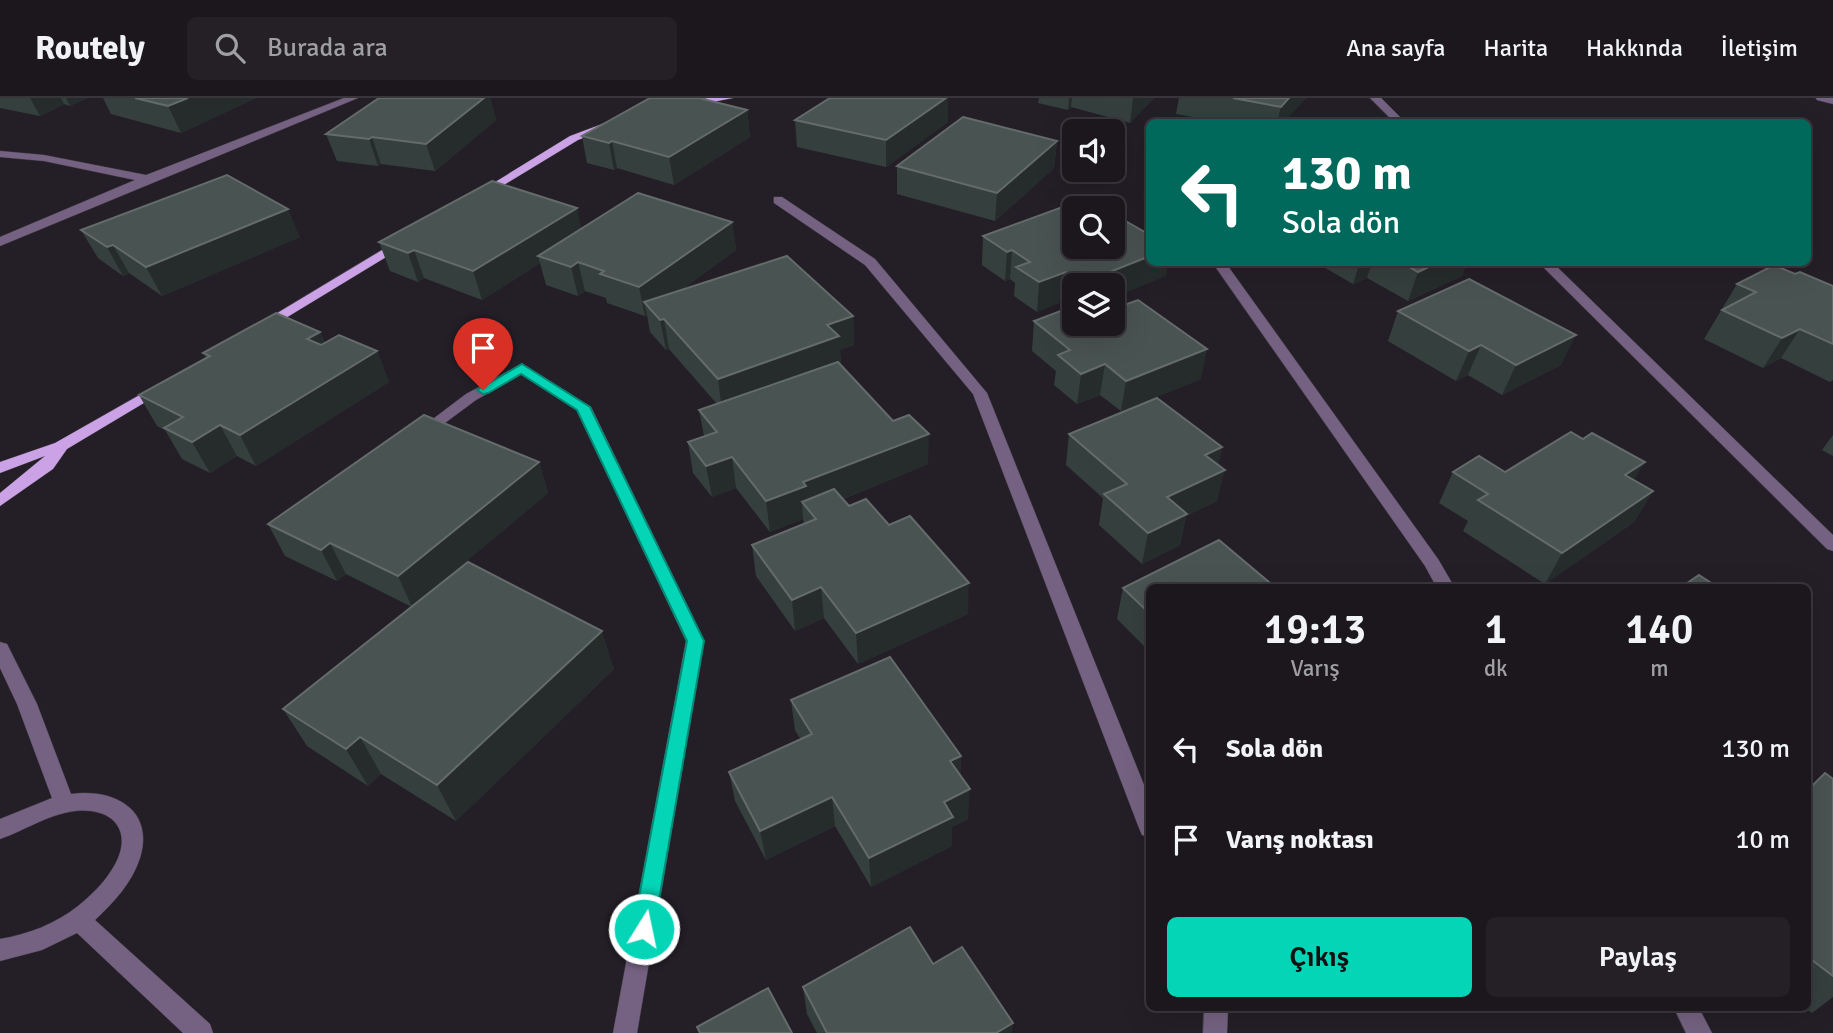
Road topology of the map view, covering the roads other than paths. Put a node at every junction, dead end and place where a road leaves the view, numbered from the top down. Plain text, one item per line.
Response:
1 (353, 98) edge
2 (728, 98) edge
3 (1375, 98) edge
4 (1821, 98) edge
5 (1833, 101) edge
6 (670, 107) edge
7 (1397, 119) edge
8 (614, 122) edge
9 (0, 154) edge
10 (147, 178) junction
11 (778, 200) dead end
12 (469, 202) edge
13 (410, 237) edge
14 (0, 242) edge
15 (1221, 266) edge
16 (1548, 266) edge
17 (246, 336) edge
18 (176, 378) edge
19 (406, 445) edge
20 (61, 446) junction
21 (0, 468) edge
22 (0, 502) edge
23 (1833, 545) edge
24 (1444, 584) edge
25 (0, 649) edge
26 (64, 802) junction
27 (1146, 818) edge
28 (0, 830) edge
29 (79, 920) junction
30 (0, 950) edge
31 (1216, 1011) edge
32 (1688, 1011) edge
33 (201, 1033) edge
34 (625, 1033) edge
35 (1215, 1033) edge
36 (1700, 1033) edge

1 - 10 street
2 - 6 main road
3 - 7 street
4 - 5 street
8 - 12 main road
9 - 10 street
10 - 14 street
11 - 27 street
13 - 17 main road
15 - 24 street
16 - 23 street
18 - 20 main road
19 - 34 street
20 - 21 main road
20 - 22 main road
25 - 26 street
26 - 28 street
26 - 29 street
29 - 30 street
29 - 33 street
31 - 35 street
32 - 36 street

